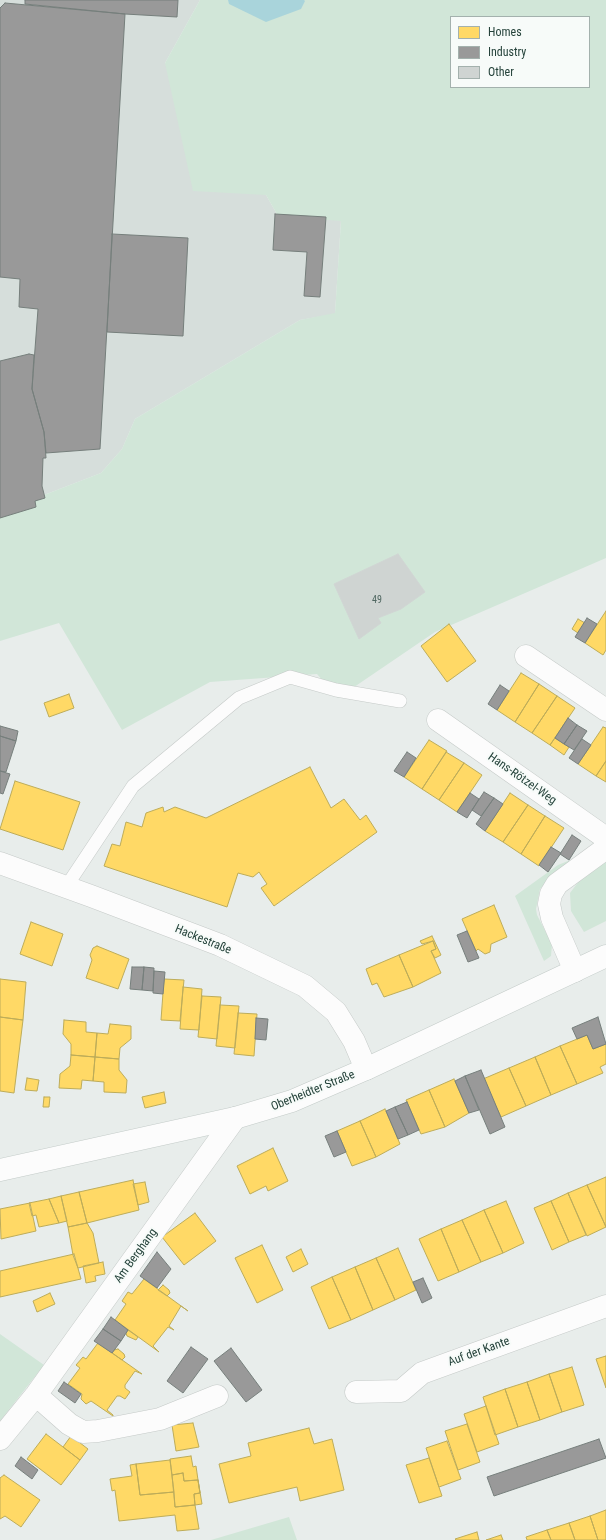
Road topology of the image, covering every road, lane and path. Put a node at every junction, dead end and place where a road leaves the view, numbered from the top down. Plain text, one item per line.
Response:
1 (526, 656) dead end
2 (400, 701) dead end
3 (606, 710) edge
4 (438, 720) dead end
5 (606, 838) edge
6 (606, 848) edge
7 (0, 863) edge
8 (66, 887) junction
9 (606, 956) edge
10 (575, 971) junction
11 (366, 1069) junction
12 (235, 1118) junction
13 (0, 1170) edge
14 (606, 1306) edge
15 (356, 1392) dead end
16 (36, 1395) junction
17 (217, 1396) dead end
18 (0, 1439) edge

1 - 3 street
2 - 8 lane
4 - 5 street, Hans-Rötzel-Weg
6 - 10 street
7 - 8 street, Hackestraße
8 - 11 street, Hackestraße
9 - 10 street, Oberheidter Straße
10 - 11 street, Oberheidter Straße
11 - 12 street, Oberheidter Straße
12 - 13 street, Oberheidter Straße
12 - 16 street, Am Berghang
14 - 15 street, Auf der Kante
16 - 17 street
16 - 18 street, Am Berghang

